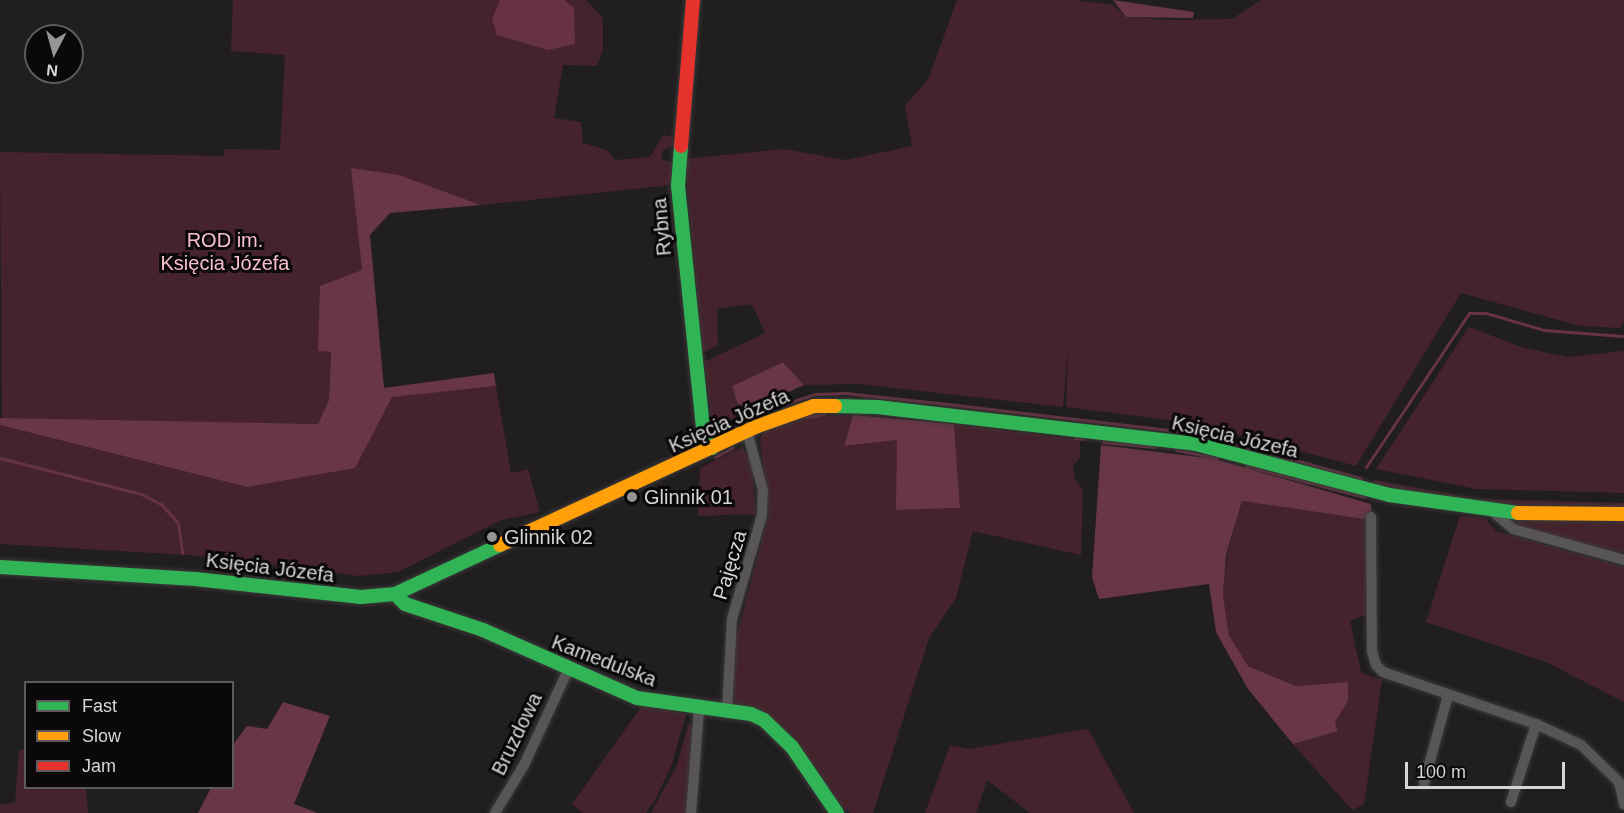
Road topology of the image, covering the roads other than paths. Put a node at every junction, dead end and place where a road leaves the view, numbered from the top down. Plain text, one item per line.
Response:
1 (693, 0) edge
2 (747, 431) junction
3 (712, 448) junction
4 (1493, 512) junction
5 (1622, 515) edge
6 (1371, 517) dead end
7 (1624, 560) edge
8 (0, 567) edge
9 (395, 594) junction
10 (568, 670) junction
11 (1448, 695) junction
12 (699, 710) junction
13 (727, 711) junction
14 (1536, 724) junction
15 (1622, 782) edge
16 (1424, 783) dead end
17 (1511, 802) dead end
18 (1624, 804) edge
19 (495, 813) edge
20 (691, 813) edge
21 (837, 813) edge

1 - 3 main road, Rybna
2 - 3 main road, Księcia Józefa
2 - 4 main road, Księcia Józefa
2 - 13 street, Pajęcza
3 - 9 main road, Księcia Józefa
4 - 5 main road, Księcia Józefa
4 - 7 street, Księcia Józefa
6 - 11 street
8 - 9 main road, Księcia Józefa
9 - 10 main road, Kamedulska
10 - 12 main road, Kamedulska
10 - 19 street, Bruzdowa
11 - 14 street
11 - 16 street
12 - 13 main road, Kamedulska
12 - 20 street
13 - 21 main road, Kamedulska
14 - 15 street
14 - 17 street
15 - 18 street

